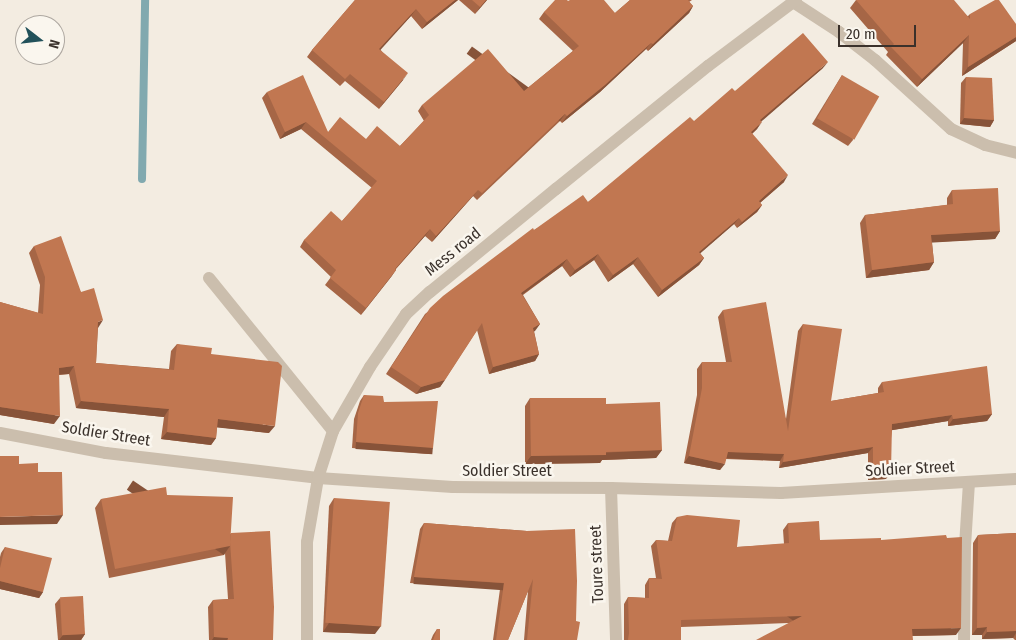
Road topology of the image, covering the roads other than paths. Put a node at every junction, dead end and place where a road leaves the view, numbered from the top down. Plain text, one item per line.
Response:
1 (795, 1) edge
2 (1016, 153) edge
3 (209, 278) dead end
4 (333, 431) junction
5 (0, 433) edge
6 (318, 478) junction
7 (1016, 479) edge
8 (969, 482) junction
9 (612, 488) junction
10 (306, 640) edge
11 (616, 640) edge
12 (964, 640) edge

1 - 2 street
1 - 4 street, Mess road
3 - 4 street
4 - 6 street, Mess road
5 - 6 street, Soldier Street
6 - 9 street, Soldier Street
6 - 10 street, Mess road
7 - 8 street, Soldier Street
8 - 9 street, Soldier Street
8 - 12 street
9 - 11 street, Toure street

